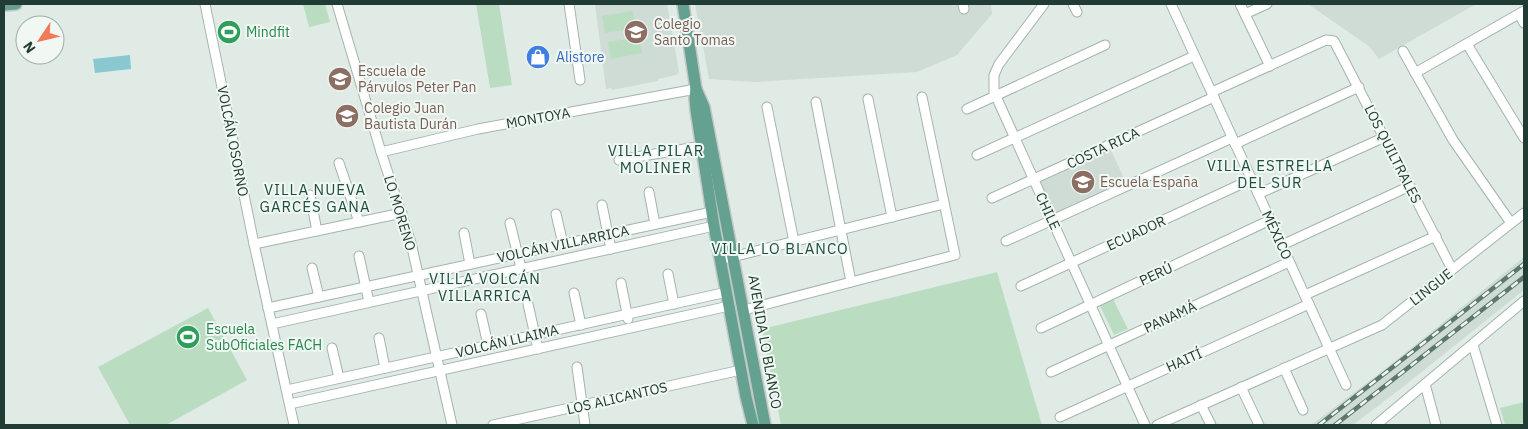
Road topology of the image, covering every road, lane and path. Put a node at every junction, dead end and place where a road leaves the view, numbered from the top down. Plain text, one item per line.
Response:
1 (16, 4) edge
2 (205, 4) edge
3 (337, 4) edge
4 (569, 4) edge
5 (683, 4) edge
6 (1044, 4) edge
7 (1171, 4) edge
8 (1240, 4) edge
9 (1267, 4) edge
10 (4, 5) edge
11 (1521, 12) edge
12 (1245, 14) junction
13 (1524, 23) edge
14 (1332, 40) joint
15 (1466, 44) junction
16 (1105, 45) dead end
17 (1403, 51) dead end
18 (1194, 56) junction
19 (1270, 66) junction
20 (1415, 73) junction
21 (580, 80) dead end
22 (1359, 87) junction
23 (696, 89) junction
24 (1213, 95) junction
25 (995, 96) junction
26 (922, 97) dead end
27 (868, 99) dead end
28 (816, 102) dead end
29 (767, 107) dead end
30 (968, 109) dead end
31 (1385, 137) junction
32 (1524, 138) edge
33 (1014, 139) junction
34 (1234, 141) junction
35 (702, 146) junction
36 (381, 152) junction
37 (978, 155) dead end
38 (619, 160) dead end
39 (339, 163) dead end
40 (1033, 180) junction
41 (1252, 180) junction
42 (1410, 186) junction
43 (649, 192) dead end
44 (1258, 194) junction
45 (310, 195) dead end
46 (992, 198) dead end
47 (602, 204) dead end
48 (944, 204) junction
49 (712, 212) junction
50 (402, 213) junction
51 (1524, 213) edge
52 (556, 214) dead end
53 (892, 217) junction
54 (358, 219) junction
55 (1052, 220) junction
56 (1270, 220) junction
57 (510, 223) dead end
58 (1511, 223) junction
59 (655, 224) junction
60 (714, 226) junction
61 (316, 228) junction
62 (842, 230) junction
63 (464, 233) dead end
64 (608, 234) junction
65 (1436, 236) junction
66 (1006, 241) dead end
67 (794, 242) junction
68 (254, 244) junction
69 (563, 244) junction
70 (1282, 245) junction
71 (611, 248) junction
72 (517, 254) junction
73 (359, 256) dead end
74 (734, 257) junction
75 (720, 259) junction
76 (1289, 262) junction
77 (1071, 263) junction
78 (470, 264) junction
79 (312, 268) dead end
80 (521, 268) junction
81 (1452, 269) junction
82 (668, 274) dead end
83 (418, 275) junction
84 (851, 282) junction
85 (621, 283) dead end
86 (366, 286) junction
87 (1021, 286) dead end
88 (422, 290) junction
89 (726, 292) junction
90 (574, 293) dead end
91 (1305, 295) junction
92 (319, 296) junction
93 (1524, 301) edge
94 (369, 302) junction
95 (528, 304) dead end
96 (674, 304) junction
97 (1309, 304) junction
98 (1090, 305) junction
99 (729, 306) junction
100 (268, 308) junction
101 (744, 310) junction
102 (481, 314) dead end
103 (627, 314) junction
104 (272, 324) junction
105 (581, 325) junction
106 (629, 327) junction
107 (1041, 328) dead end
108 (535, 334) junction
109 (379, 338) dead end
110 (488, 345) junction
111 (1473, 345) junction
112 (1109, 346) junction
113 (1329, 347) junction
114 (332, 348) dead end
115 (538, 349) junction
116 (438, 356) junction
117 (577, 367) dead end
118 (386, 368) junction
119 (1284, 368) junction
120 (440, 370) junction
121 (741, 370) junction
122 (1051, 372) dead end
123 (340, 378) junction
124 (1425, 384) junction
125 (1346, 385) dead end
126 (1127, 386) junction
127 (1241, 387) junction
128 (287, 390) junction
129 (759, 394) junction
130 (746, 397) junction
131 (290, 404) junction
132 (582, 405) junction
133 (1201, 405) junction
134 (1303, 410) dead end
135 (1060, 417) dead end
136 (294, 425) edge
137 (452, 425) edge
138 (493, 425) edge
139 (585, 425) edge
140 (746, 425) edge
141 (753, 425) edge
142 (765, 425) edge
143 (772, 425) edge
144 (1145, 425) edge
145 (1160, 425) edge
146 (1211, 425) edge
147 (1259, 425) edge
148 (1376, 425) edge
149 (1436, 425) edge
150 (1497, 425) edge

1 - 10 main road
2 - 68 street, VOLCÁN OSORNO
3 - 36 street, LO MORENO
4 - 21 street
5 - 23 main road, AVENIDA LO BLANCO
6 - 25 street, CHILE
7 - 18 street, MÉXICO
8 - 12 street
9 - 12 street
11 - 13 street
11 - 15 street
12 - 19 street
14 - 19 street, COSTA RICA
14 - 22 street, LOS QUILTRALES
15 - 20 street
15 - 32 street
16 - 25 street
17 - 20 street
18 - 24 street, MÉXICO
18 - 33 street
19 - 24 street, COSTA RICA
20 - 58 street
22 - 31 street, LOS QUILTRALES
22 - 34 street
23 - 35 main road, AVENIDA LO BLANCO
23 - 36 street, MONTOYA
23 - 74 main road, AVENIDA LO BLANCO
24 - 34 street, MÉXICO
24 - 40 street, COSTA RICA
25 - 30 street
25 - 33 street, CHILE
26 - 48 street
27 - 53 street
28 - 62 street
29 - 67 street
31 - 42 street, LOS QUILTRALES
31 - 44 street
33 - 37 street
33 - 40 street, CHILE
34 - 41 street, MÉXICO
34 - 55 street
35 - 38 street
35 - 49 main road, AVENIDA LO BLANCO
36 - 50 street, LO MORENO
39 - 54 street
40 - 46 street, COSTA RICA
40 - 55 street, CHILE
41 - 44 street, MÉXICO
41 - 77 street, ECUADOR
42 - 65 street, LOS QUILTRALES
42 - 70 street
43 - 59 street
44 - 56 street, MÉXICO
45 - 61 street
47 - 64 street
48 - 53 street
48 - 84 street
49 - 59 street, VOLCÁN VILLARRICA
49 - 60 main road, AVENIDA LO BLANCO
50 - 54 street
50 - 83 street, LO MORENO
51 - 58 street, LINGUE
52 - 69 street
53 - 62 street
54 - 61 street
55 - 66 street
55 - 77 street, CHILE
56 - 70 street, MÉXICO
56 - 98 street, PERÚ
57 - 72 street
58 - 81 street, LINGUE
59 - 64 street, VOLCÁN VILLARRICA
60 - 71 street, VOLCÁN VILLARRICA
60 - 75 main road, AVENIDA LO BLANCO
61 - 68 street
62 - 67 street
62 - 84 street
63 - 78 street
64 - 69 street, VOLCÁN VILLARRICA
64 - 71 street
65 - 81 street, LOS QUILTRALES
65 - 91 street
67 - 74 street
68 - 100 street, VOLCÁN OSORNO
69 - 72 street, VOLCÁN VILLARRICA
70 - 76 street, MÉXICO
71 - 80 street, VOLCÁN VILLARRICA
72 - 78 street, VOLCÁN VILLARRICA
72 - 80 street
73 - 86 street
74 - 75 street
74 - 101 main road, AVENIDA LO BLANCO
75 - 89 main road, AVENIDA LO BLANCO
76 - 91 street, MÉXICO
76 - 112 street, PANAMÁ
77 - 87 street, ECUADOR
77 - 98 street, CHILE
78 - 83 street, VOLCÁN VILLARRICA
79 - 92 street
80 - 88 street, VOLCÁN VILLARRICA
81 - 113 street, LINGUE
82 - 96 street
83 - 86 street, VOLCÁN VILLARRICA
83 - 88 street, LO MORENO
84 - 101 street
85 - 103 street
86 - 92 street, VOLCÁN VILLARRICA
86 - 94 street
88 - 94 street, VOLCÁN VILLARRICA
88 - 116 street, LO MORENO
89 - 96 street, VOLCÁN LLAIMA
89 - 99 main road, AVENIDA LO BLANCO
90 - 105 street
91 - 97 street, MÉXICO
92 - 100 street, VOLCÁN VILLARRICA
93 - 111 street
94 - 104 street, VOLCÁN VILLARRICA
95 - 108 street
96 - 103 street, VOLCÁN LLAIMA
97 - 113 street, MÉXICO
97 - 126 street, HAITÍ
98 - 107 street, PERÚ
98 - 112 street, CHILE
99 - 106 street, VOLCÁN LLAIMA
99 - 121 main road, AVENIDA LO BLANCO
100 - 104 street, VOLCÁN OSORNO
101 - 129 main road, AVENIDA LO BLANCO
102 - 110 street
103 - 105 street, VOLCÁN LLAIMA
103 - 106 street
104 - 128 street, VOLCÁN OSORNO
105 - 108 street, VOLCÁN LLAIMA
106 - 115 street, VOLCÁN LLAIMA
108 - 110 street, VOLCÁN LLAIMA
108 - 115 street
109 - 118 street
110 - 116 street, VOLCÁN LLAIMA
111 - 124 street
111 - 150 street
112 - 122 street, PANAMÁ
112 - 126 street, CHILE
113 - 119 street, LINGUE
113 - 125 street, MÉXICO
114 - 123 street
115 - 120 street, VOLCÁN LLAIMA
116 - 118 street, VOLCÁN LLAIMA
116 - 120 street, LO MORENO
117 - 132 street
118 - 123 street, VOLCÁN LLAIMA
119 - 127 street, LINGUE
119 - 134 street
120 - 131 street, VOLCÁN LLAIMA
120 - 137 street, LO MORENO
121 - 130 main road, AVENIDA LO BLANCO
121 - 132 street, LOS ALICANTOS
123 - 128 street, VOLCÁN LLAIMA
124 - 148 street
124 - 149 street
126 - 135 street, HAITÍ
126 - 144 street, CHILE
127 - 133 street, LINGUE
127 - 147 street
128 - 131 street, VOLCÁN OSORNO
129 - 142 main road, AVENIDA LO BLANCO
129 - 143 main road
130 - 140 main road
130 - 141 main road, AVENIDA LO BLANCO
131 - 136 street, VOLCÁN OSORNO
132 - 138 street, LOS ALICANTOS
132 - 139 street
133 - 145 street, LINGUE
133 - 146 street

